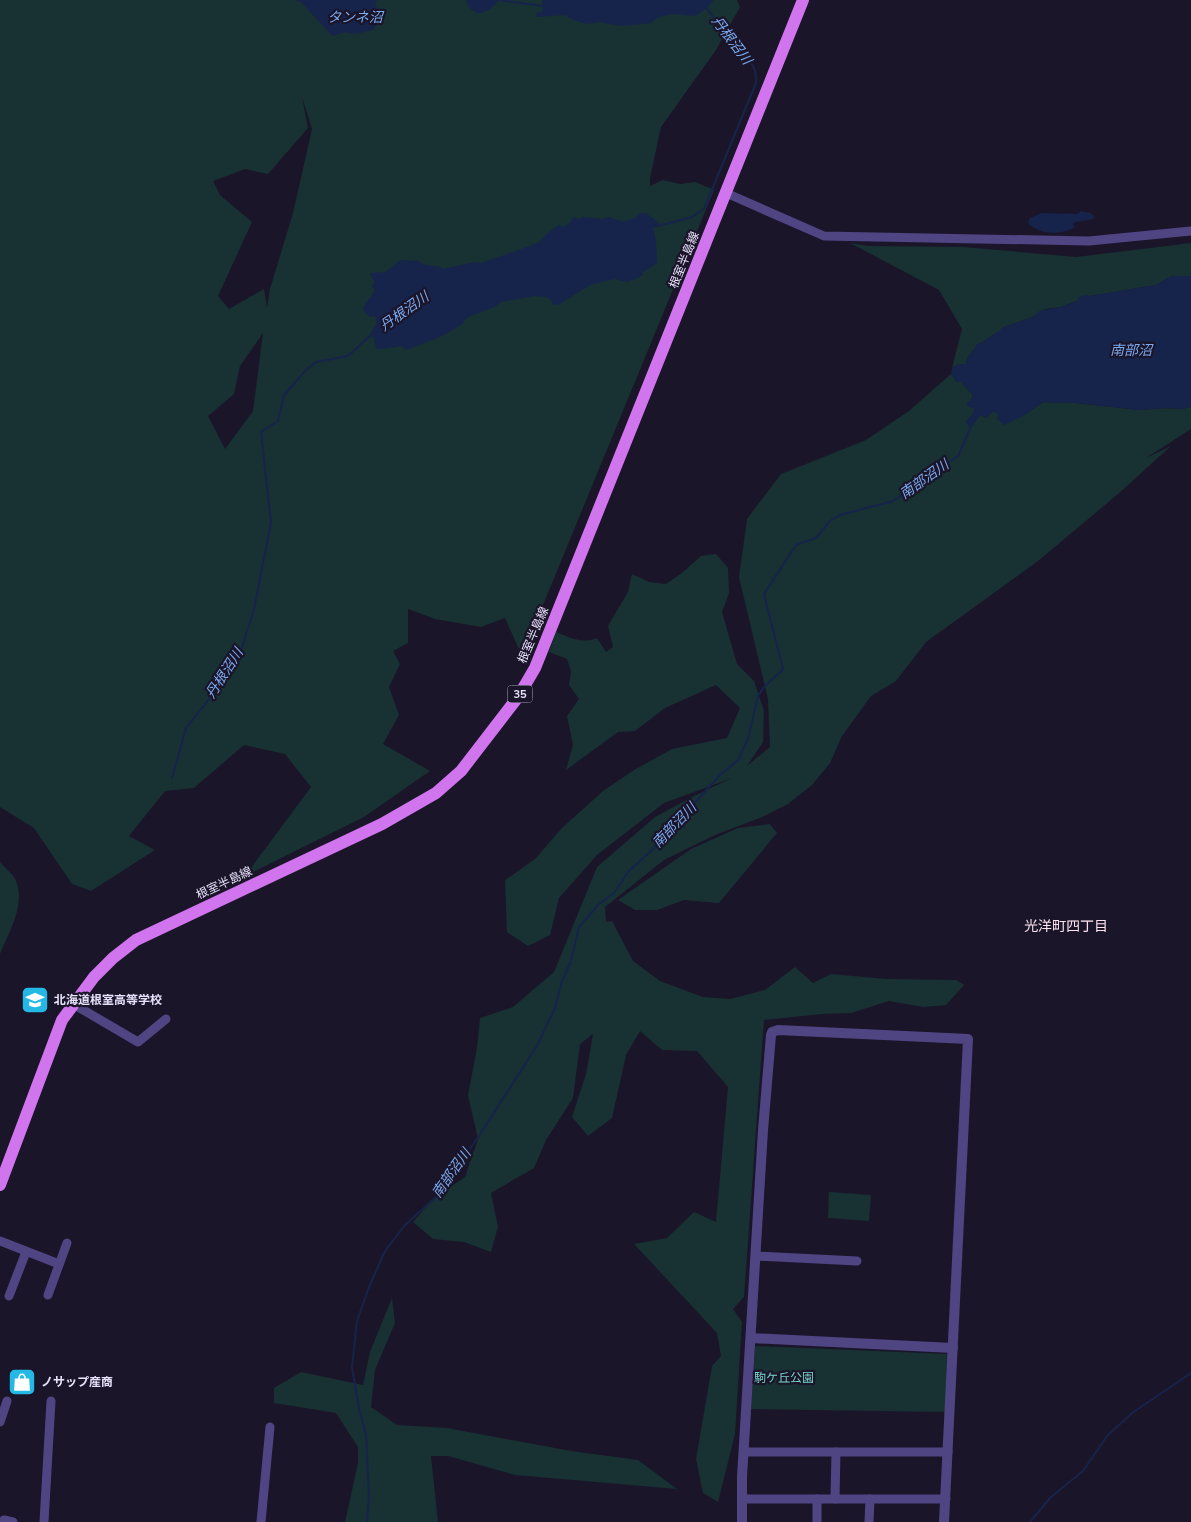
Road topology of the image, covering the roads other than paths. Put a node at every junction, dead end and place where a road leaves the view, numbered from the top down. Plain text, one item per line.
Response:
1 (803, 0) edge
2 (726, 192) junction
3 (1191, 230) edge
4 (73, 1004) junction
5 (166, 1019) dead end
6 (0, 1185) edge
7 (0, 1241) edge
8 (68, 1243) dead end
9 (26, 1252) junction
10 (756, 1256) junction
11 (858, 1260) dead end
12 (59, 1264) junction
13 (48, 1295) dead end
14 (9, 1296) dead end
15 (751, 1338) junction
16 (953, 1348) junction
17 (51, 1400) dead end
18 (7, 1401) dead end
19 (0, 1422) edge
20 (270, 1427) dead end
21 (745, 1452) junction
22 (836, 1452) junction
23 (948, 1452) junction
24 (742, 1499) junction
25 (817, 1499) junction
26 (835, 1499) junction
27 (870, 1499) junction
28 (946, 1499) junction
29 (4, 1522) edge
30 (13, 1522) edge
31 (44, 1522) edge
32 (261, 1522) edge
33 (742, 1522) edge
34 (817, 1522) edge
35 (869, 1522) edge
36 (944, 1522) edge

1 - 2 main road, 根室半島線 / 35
2 - 3 street
2 - 4 main road, 根室半島線 / 35
4 - 5 street
4 - 6 main road, 根室半島線 / 35
7 - 9 street
8 - 12 street
9 - 12 street
9 - 14 street
10 - 11 street
10 - 15 street
10 - 16 street
12 - 13 street
15 - 16 street
15 - 21 street
16 - 23 street
17 - 31 street
18 - 19 street
20 - 32 street
21 - 22 street
21 - 24 street
22 - 23 street
22 - 26 street
23 - 28 street
24 - 25 street
24 - 33 street
25 - 26 street
25 - 34 street
26 - 27 street
27 - 28 street
27 - 35 street
28 - 36 street
29 - 30 street

